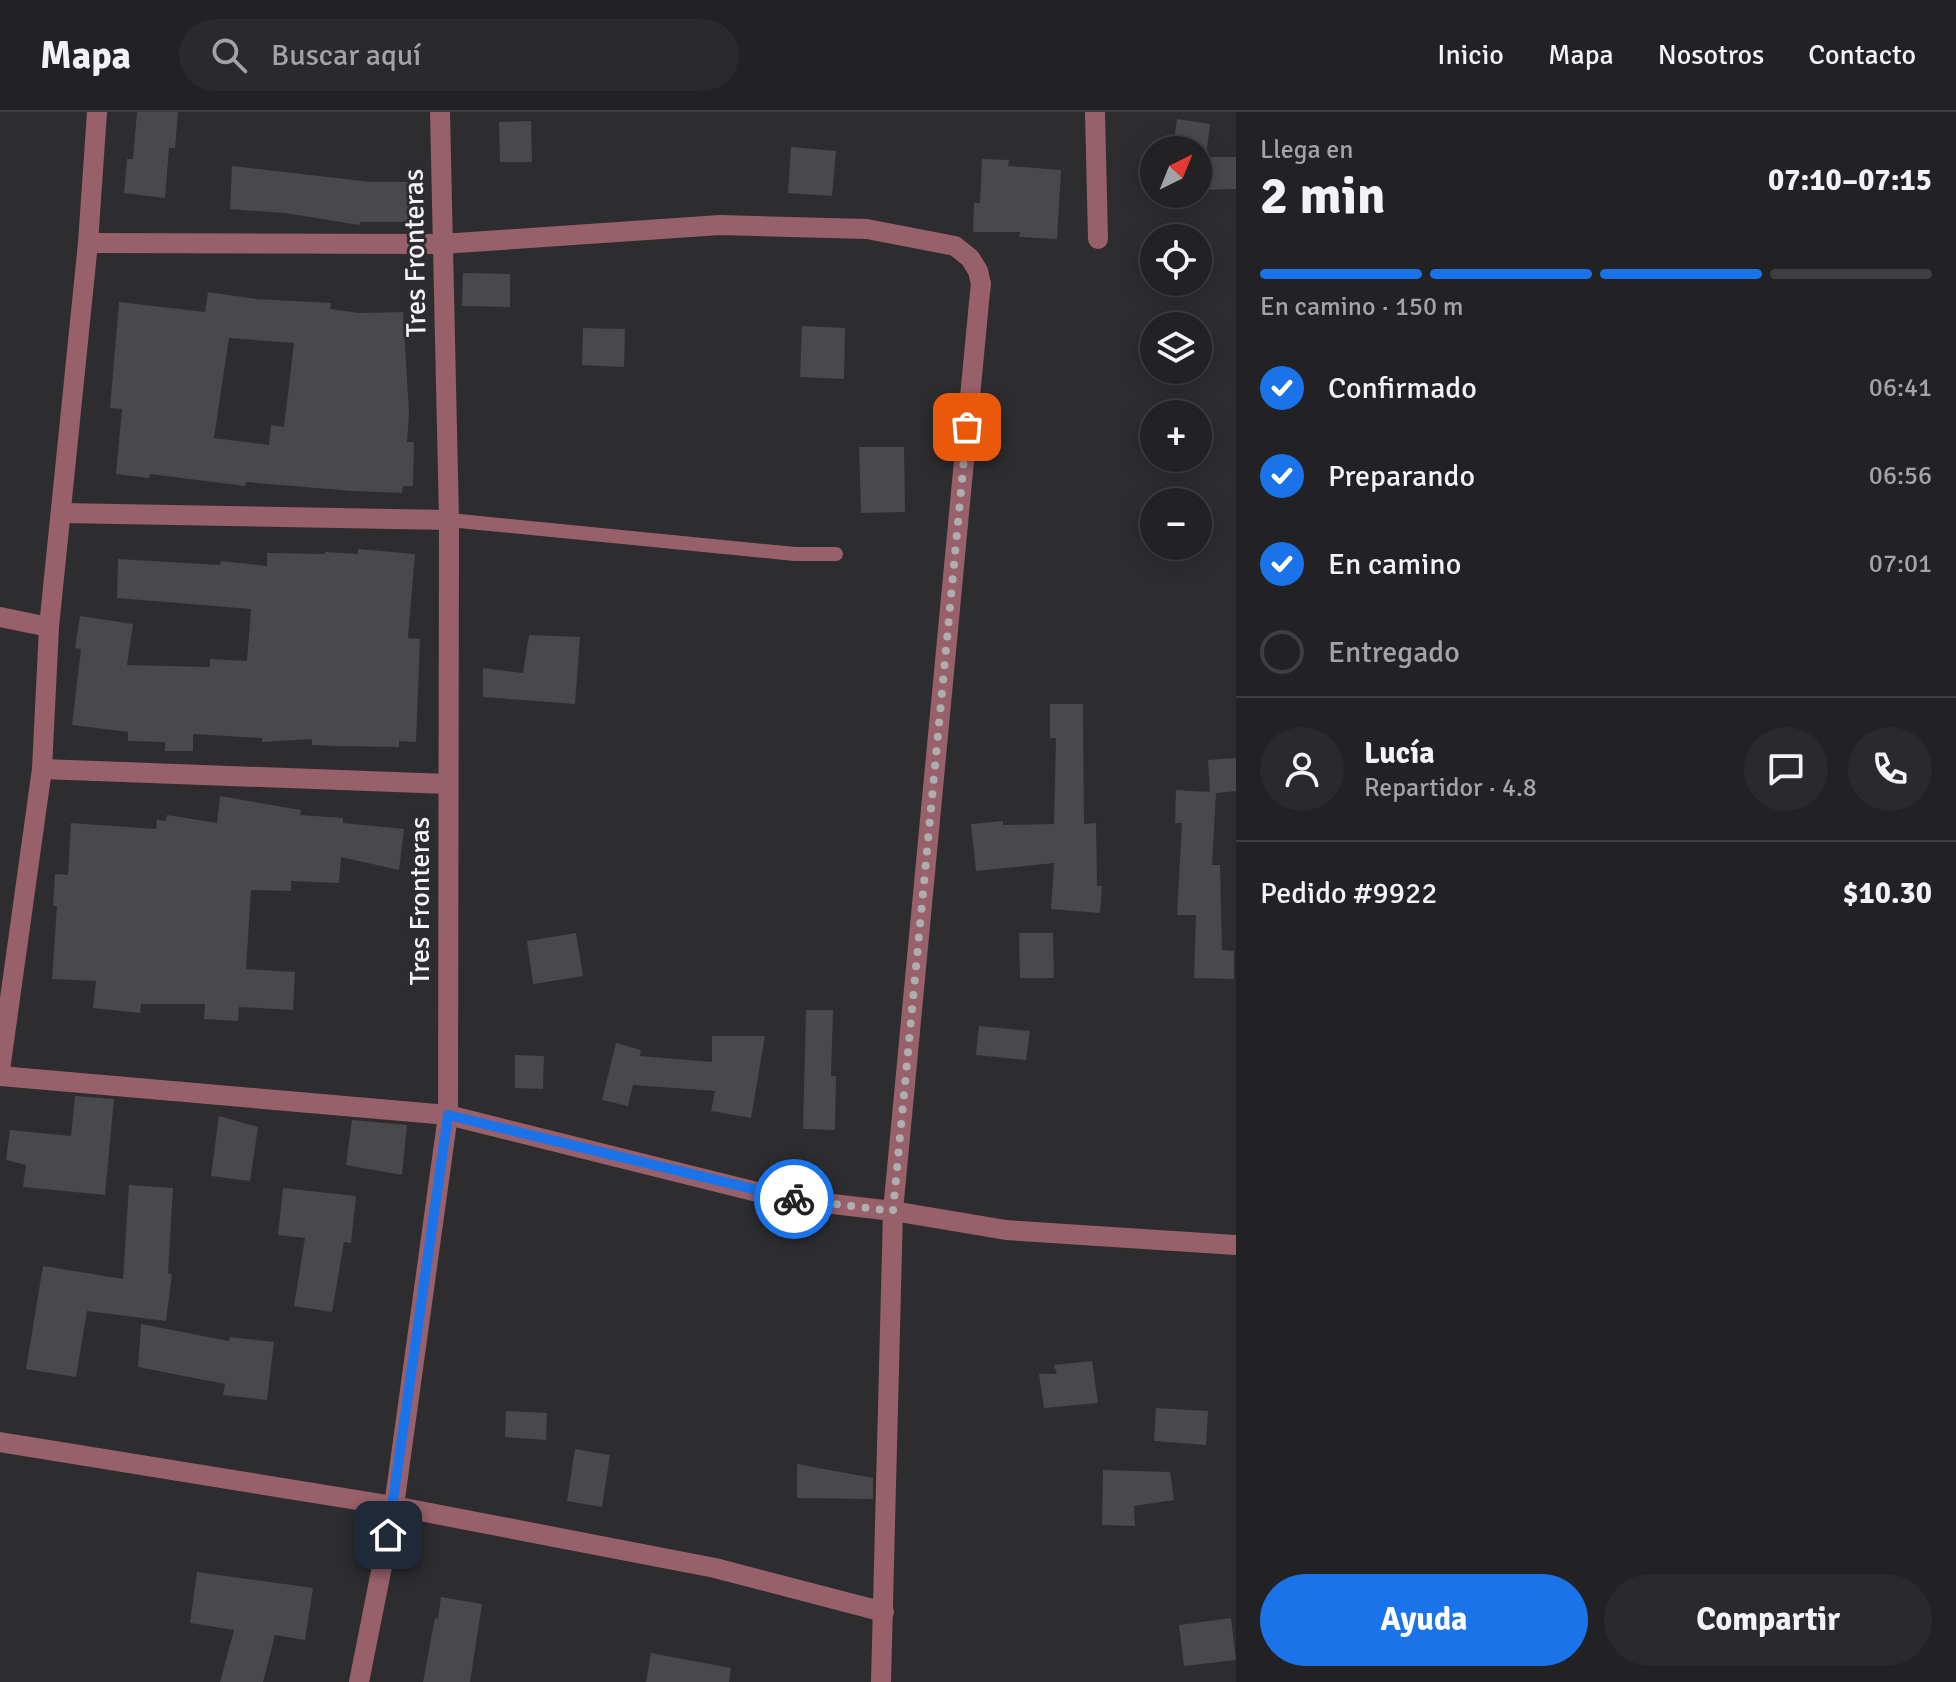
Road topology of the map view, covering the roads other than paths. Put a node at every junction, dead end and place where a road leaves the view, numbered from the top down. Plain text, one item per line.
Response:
1 (97, 112) edge
2 (440, 112) edge
3 (1095, 112) edge
4 (1098, 239) dead end
5 (88, 243) junction
6 (442, 244) junction
7 (62, 513) junction
8 (449, 520) junction
9 (836, 554) dead end
10 (0, 617) edge
11 (49, 627) junction
12 (42, 769) junction
13 (448, 784) junction
14 (0, 1073) edge
15 (448, 1115) junction
16 (893, 1211) junction
17 (1236, 1245) edge
18 (0, 1442) edge
19 (394, 1506) junction
20 (884, 1612) junction
21 (359, 1682) edge
22 (881, 1682) edge

1 - 5 street
2 - 6 street, Tres Fronteras
3 - 4 street
5 - 6 street
5 - 7 street
6 - 8 street, Tres Fronteras
6 - 16 street
7 - 8 street
7 - 11 street
8 - 9 lane
8 - 13 street, Tres Fronteras
10 - 11 street
11 - 12 street
12 - 13 street
12 - 14 street
13 - 15 street, Tres Fronteras
14 - 15 street
15 - 16 street
15 - 19 street, Tres Fronteras
16 - 17 street
16 - 20 street
18 - 19 street
19 - 20 street
19 - 21 street, Tres Fronteras
20 - 22 street

